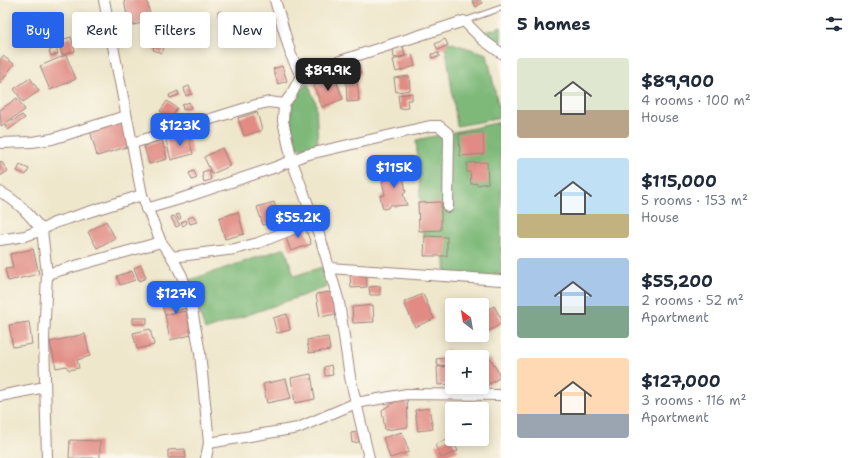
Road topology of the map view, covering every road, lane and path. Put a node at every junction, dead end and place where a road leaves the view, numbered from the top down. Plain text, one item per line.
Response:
1 (104, 0) edge
2 (275, 0) edge
3 (501, 8) edge
4 (464, 21) junction
5 (501, 53) edge
6 (301, 76) junction
7 (284, 104) junction
8 (126, 116) junction
9 (0, 143) edge
10 (133, 143) junction
11 (292, 161) junction
12 (0, 192) edge
13 (142, 195) junction
14 (448, 207) dead end
15 (146, 209) junction
16 (313, 221) junction
17 (42, 230) junction
18 (0, 240) edge
19 (161, 242) junction
20 (172, 257) junction
21 (329, 268) junction
22 (47, 274) junction
23 (501, 280) edge
24 (45, 387) junction
25 (501, 395) edge
26 (0, 396) edge
27 (356, 403) junction
28 (209, 443) junction
29 (47, 458) edge
30 (206, 458) edge
31 (369, 458) edge

1 - 8 street
2 - 6 street
3 - 4 lane
4 - 5 street
4 - 6 street
6 - 7 street
7 - 10 street
7 - 11 street
8 - 9 street
8 - 10 street
10 - 13 street
11 - 14 street
11 - 15 street
11 - 16 street
12 - 17 street
13 - 15 street
13 - 17 street
15 - 19 street
16 - 20 street
16 - 21 street
17 - 18 street
17 - 22 street
19 - 20 street
19 - 22 street
20 - 28 street
21 - 23 street
21 - 27 street
22 - 24 street
24 - 26 street
24 - 29 street
25 - 27 street
27 - 28 street
27 - 31 street
28 - 30 street

